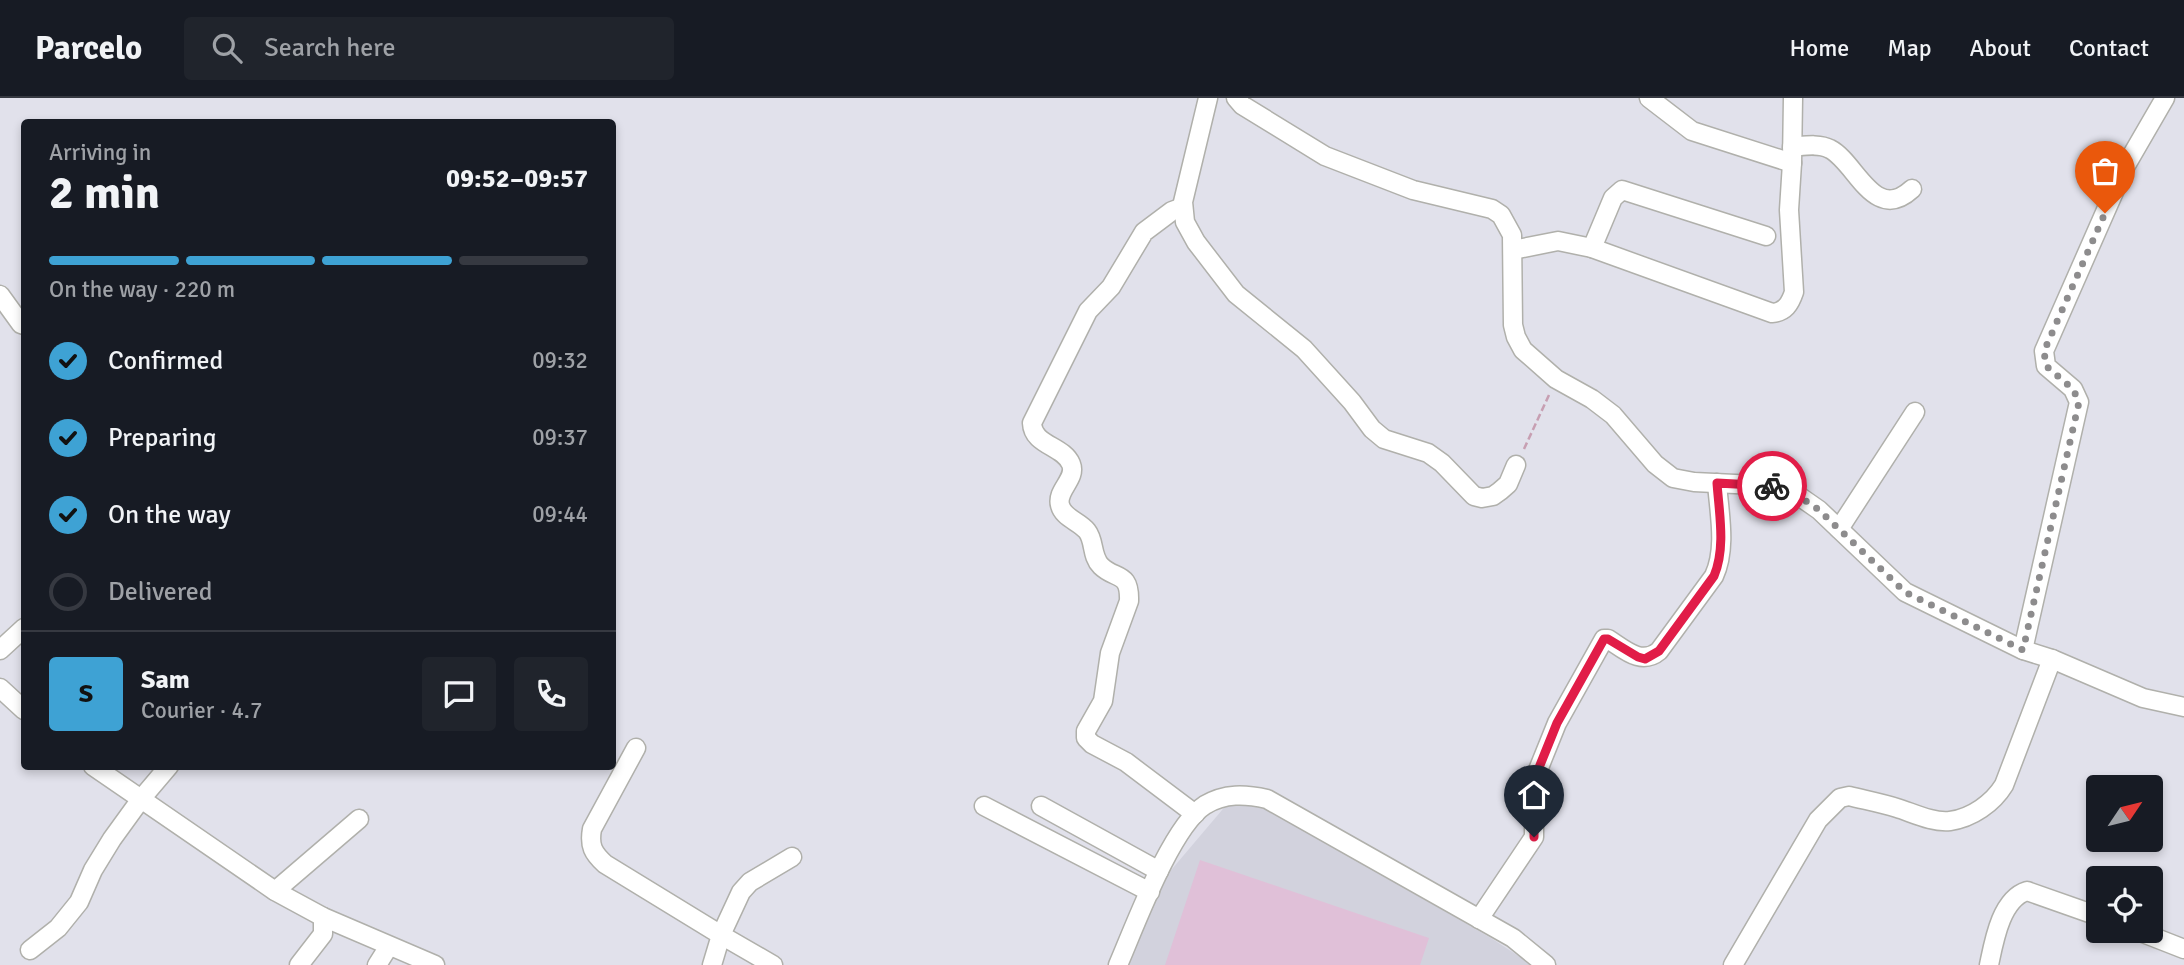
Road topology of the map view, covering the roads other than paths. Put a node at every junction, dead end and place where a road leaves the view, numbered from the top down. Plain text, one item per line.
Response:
1 (1208, 98) edge
2 (1236, 98) edge
3 (1649, 98) edge
4 (1793, 98) edge
5 (2165, 98) edge
6 (1792, 155) junction
7 (1912, 189) dead end
8 (1184, 207) junction
9 (1766, 236) dead end
10 (1592, 248) junction
11 (1513, 250) junction
12 (0, 295) edge
13 (21, 324) edge
14 (1915, 412) dead end
15 (1516, 465) road end
16 (1717, 483) junction
17 (1839, 529) junction
18 (21, 631) edge
19 (0, 650) edge
20 (2023, 650) junction
21 (2052, 659) junction
22 (0, 688) edge
23 (21, 707) edge
24 (2184, 707) edge
25 (636, 748) dead end
26 (99, 770) edge
27 (166, 770) edge
28 (141, 799) junction
29 (984, 806) dead end
30 (1041, 806) dead end
31 (1195, 814) junction
32 (359, 819) dead end
33 (792, 857) dead end
34 (1158, 871) junction
35 (275, 891) junction
36 (1150, 892) junction
37 (2086, 912) edge
38 (323, 917) junction
39 (1479, 919) junction
40 (721, 935) junction
41 (2163, 941) edge
42 (389, 946) junction
43 (2184, 949) edge
44 (30, 950) dead end
45 (299, 965) edge
46 (377, 965) edge
47 (435, 965) edge
48 (712, 965) edge
49 (773, 965) edge
50 (1118, 965) edge
51 (1546, 965) edge
52 (1733, 965) edge
53 (1989, 965) edge

1 - 8 street
2 - 11 street
3 - 6 street
4 - 6 street
5 - 20 street
6 - 7 street
6 - 10 street
8 - 15 street
8 - 31 street
9 - 10 street
10 - 11 street
11 - 16 street
12 - 13 street
14 - 17 street
16 - 17 street
16 - 39 street
17 - 20 street
18 - 19 street
20 - 21 street
21 - 24 street
21 - 52 street
22 - 23 street
25 - 40 street
26 - 28 street
27 - 28 street
28 - 35 street
28 - 44 street
29 - 36 street
30 - 34 street
31 - 34 street
31 - 39 street
32 - 35 street
33 - 40 street
34 - 36 street
35 - 38 street
36 - 50 street
37 - 53 street
38 - 42 street
38 - 45 street
39 - 51 street
40 - 48 street
40 - 49 street
41 - 43 street
42 - 46 street
42 - 47 street

